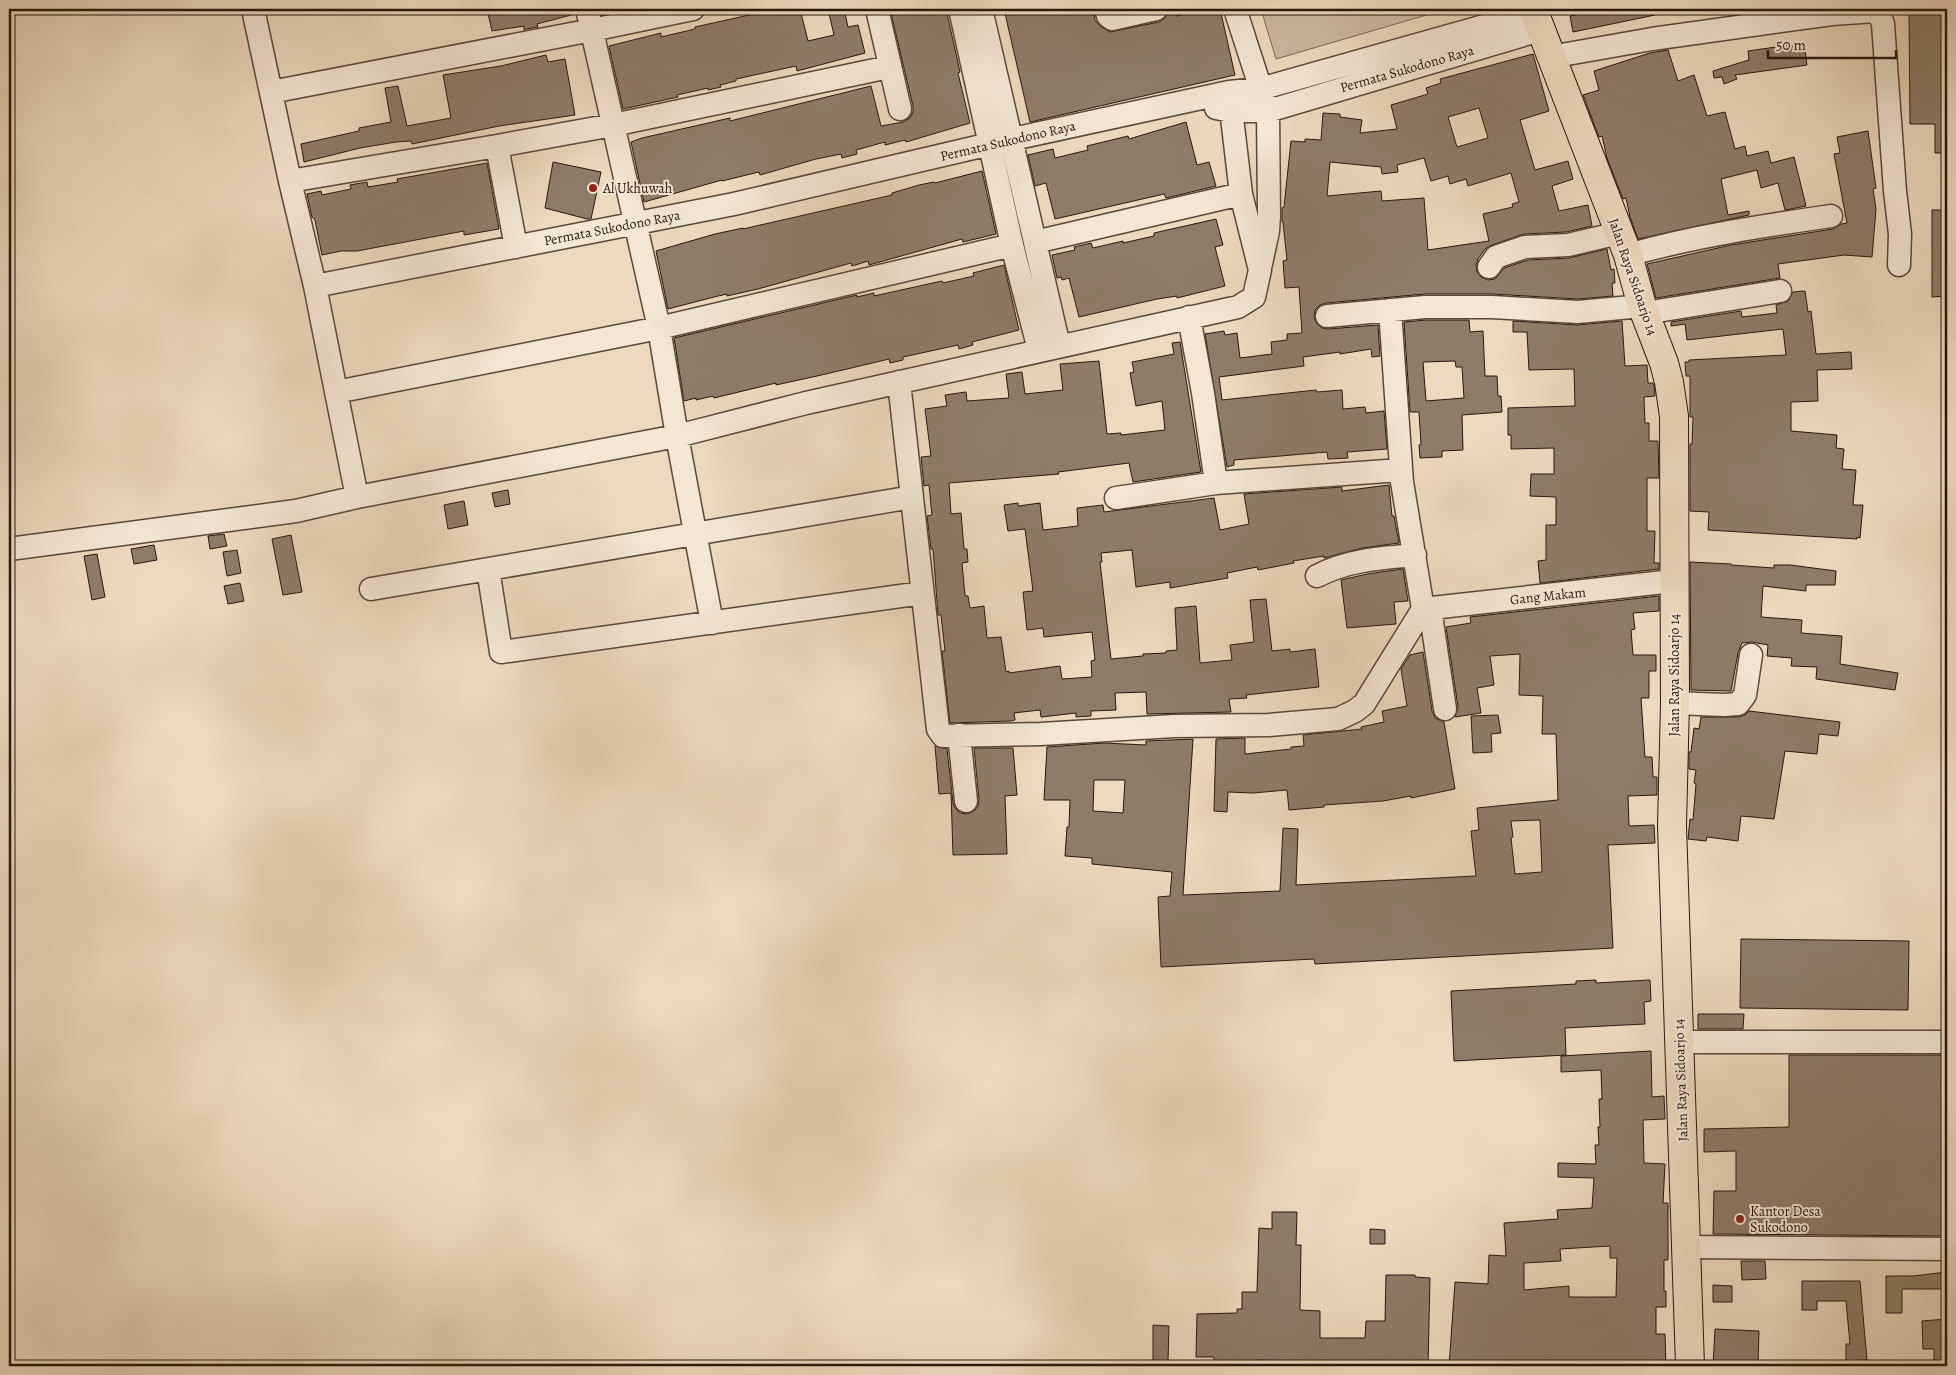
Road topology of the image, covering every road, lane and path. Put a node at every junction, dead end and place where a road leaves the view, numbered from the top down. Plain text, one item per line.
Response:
1 (253, 9) edge
2 (693, 9) edge
3 (877, 9) edge
4 (960, 9) edge
5 (981, 9) edge
6 (1106, 9) edge
7 (1156, 9) edge
8 (1235, 9) edge
9 (1536, 17) edge
10 (589, 19) edge
11 (1550, 57) junction
12 (1377, 66) junction
13 (889, 67) junction
14 (1260, 89) junction
15 (271, 92) junction
16 (1230, 102) junction
17 (900, 109) dead end
18 (1268, 110) junction
19 (613, 125) junction
20 (1000, 142) junction
21 (497, 146) junction
22 (290, 181) junction
23 (1241, 194) junction
24 (1830, 216) dead end
25 (634, 223) junction
26 (1035, 242) junction
27 (1623, 244) junction
28 (1012, 245) junction
29 (516, 247) junction
30 (1899, 265) dead end
31 (1489, 267) dead end
32 (1260, 270) junction
33 (315, 286) junction
34 (1780, 291) dead end
35 (1390, 310) junction
36 (1644, 310) junction
37 (1327, 316) dead end
38 (1189, 317) junction
39 (659, 328) junction
40 (1049, 348) junction
41 (898, 382) junction
42 (336, 392) junction
43 (677, 436) junction
44 (1401, 470) junction
45 (1216, 483) junction
46 (357, 497) junction
47 (912, 497) junction
48 (1116, 498) dead end
49 (696, 534) junction
50 (9, 549) edge
51 (1415, 555) junction
52 (488, 569) junction
53 (1317, 576) dead end
54 (1673, 581) junction
55 (371, 589) dead end
56 (922, 593) junction
57 (1427, 609) junction
58 (712, 622) junction
59 (1751, 655) dead end
60 (1675, 703) junction
61 (1445, 709) dead end
62 (959, 734) junction
63 (966, 801) dead end
64 (1680, 1042) junction
65 (1947, 1042) edge
66 (1686, 1247) junction
67 (1947, 1249) edge
68 (1690, 1366) edge

1 - 15 street
2 - 10 street
3 - 13 street
4 - 20 street
5 - 20 street
6 - 7 street
8 - 14 street
9 - 11 main road, Jalan Raya Sidoarjo 14
9 - 12 street, Permata Sukodono Raya
10 - 15 street
10 - 19 street
11 - 27 main road, Jalan Raya Sidoarjo 14
11 - 30 street
12 - 14 street, Permata Sukodono Raya
12 - 18 street, Permata Sukodono Raya
13 - 17 street
13 - 19 street
14 - 16 street, Permata Sukodono Raya
14 - 18 street
15 - 22 street
16 - 18 street, Permata Sukodono Raya
16 - 20 street, Permata Sukodono Raya
16 - 23 street
18 - 32 street
19 - 21 street
19 - 25 street
20 - 25 street, Permata Sukodono Raya
20 - 26 street
20 - 28 street
21 - 22 street
21 - 29 street
22 - 33 street
23 - 26 street
23 - 32 street
24 - 27 street
25 - 29 street, Permata Sukodono Raya
25 - 39 street
26 - 40 street
27 - 31 street
27 - 36 main road, Jalan Raya Sidoarjo 14
28 - 39 street
28 - 40 street
29 - 33 street, Permata Sukodono Raya
32 - 38 street
33 - 42 street
34 - 36 street
35 - 36 street
35 - 37 street
35 - 44 street
36 - 54 main road, Jalan Raya Sidoarjo 14
38 - 40 street
38 - 45 street
39 - 42 street
39 - 43 street
40 - 41 street
41 - 43 street
41 - 47 street
42 - 46 street
43 - 46 street
43 - 49 street
44 - 45 street
44 - 51 street
45 - 48 street
46 - 50 street
47 - 49 street
47 - 56 street
49 - 52 street
49 - 58 street
51 - 53 street
51 - 57 street
52 - 55 street
52 - 58 street
54 - 57 street, Gang Makam
54 - 60 main road, Jalan Raya Sidoarjo 14
56 - 58 street
56 - 62 street
57 - 61 street
57 - 62 street
59 - 60 street
60 - 64 main road, Jalan Raya Sidoarjo 14
62 - 63 street
64 - 65 street
64 - 66 main road, Jalan Raya Sidoarjo 14
66 - 67 street
66 - 68 main road, Jalan Raya Sidoarjo 14

